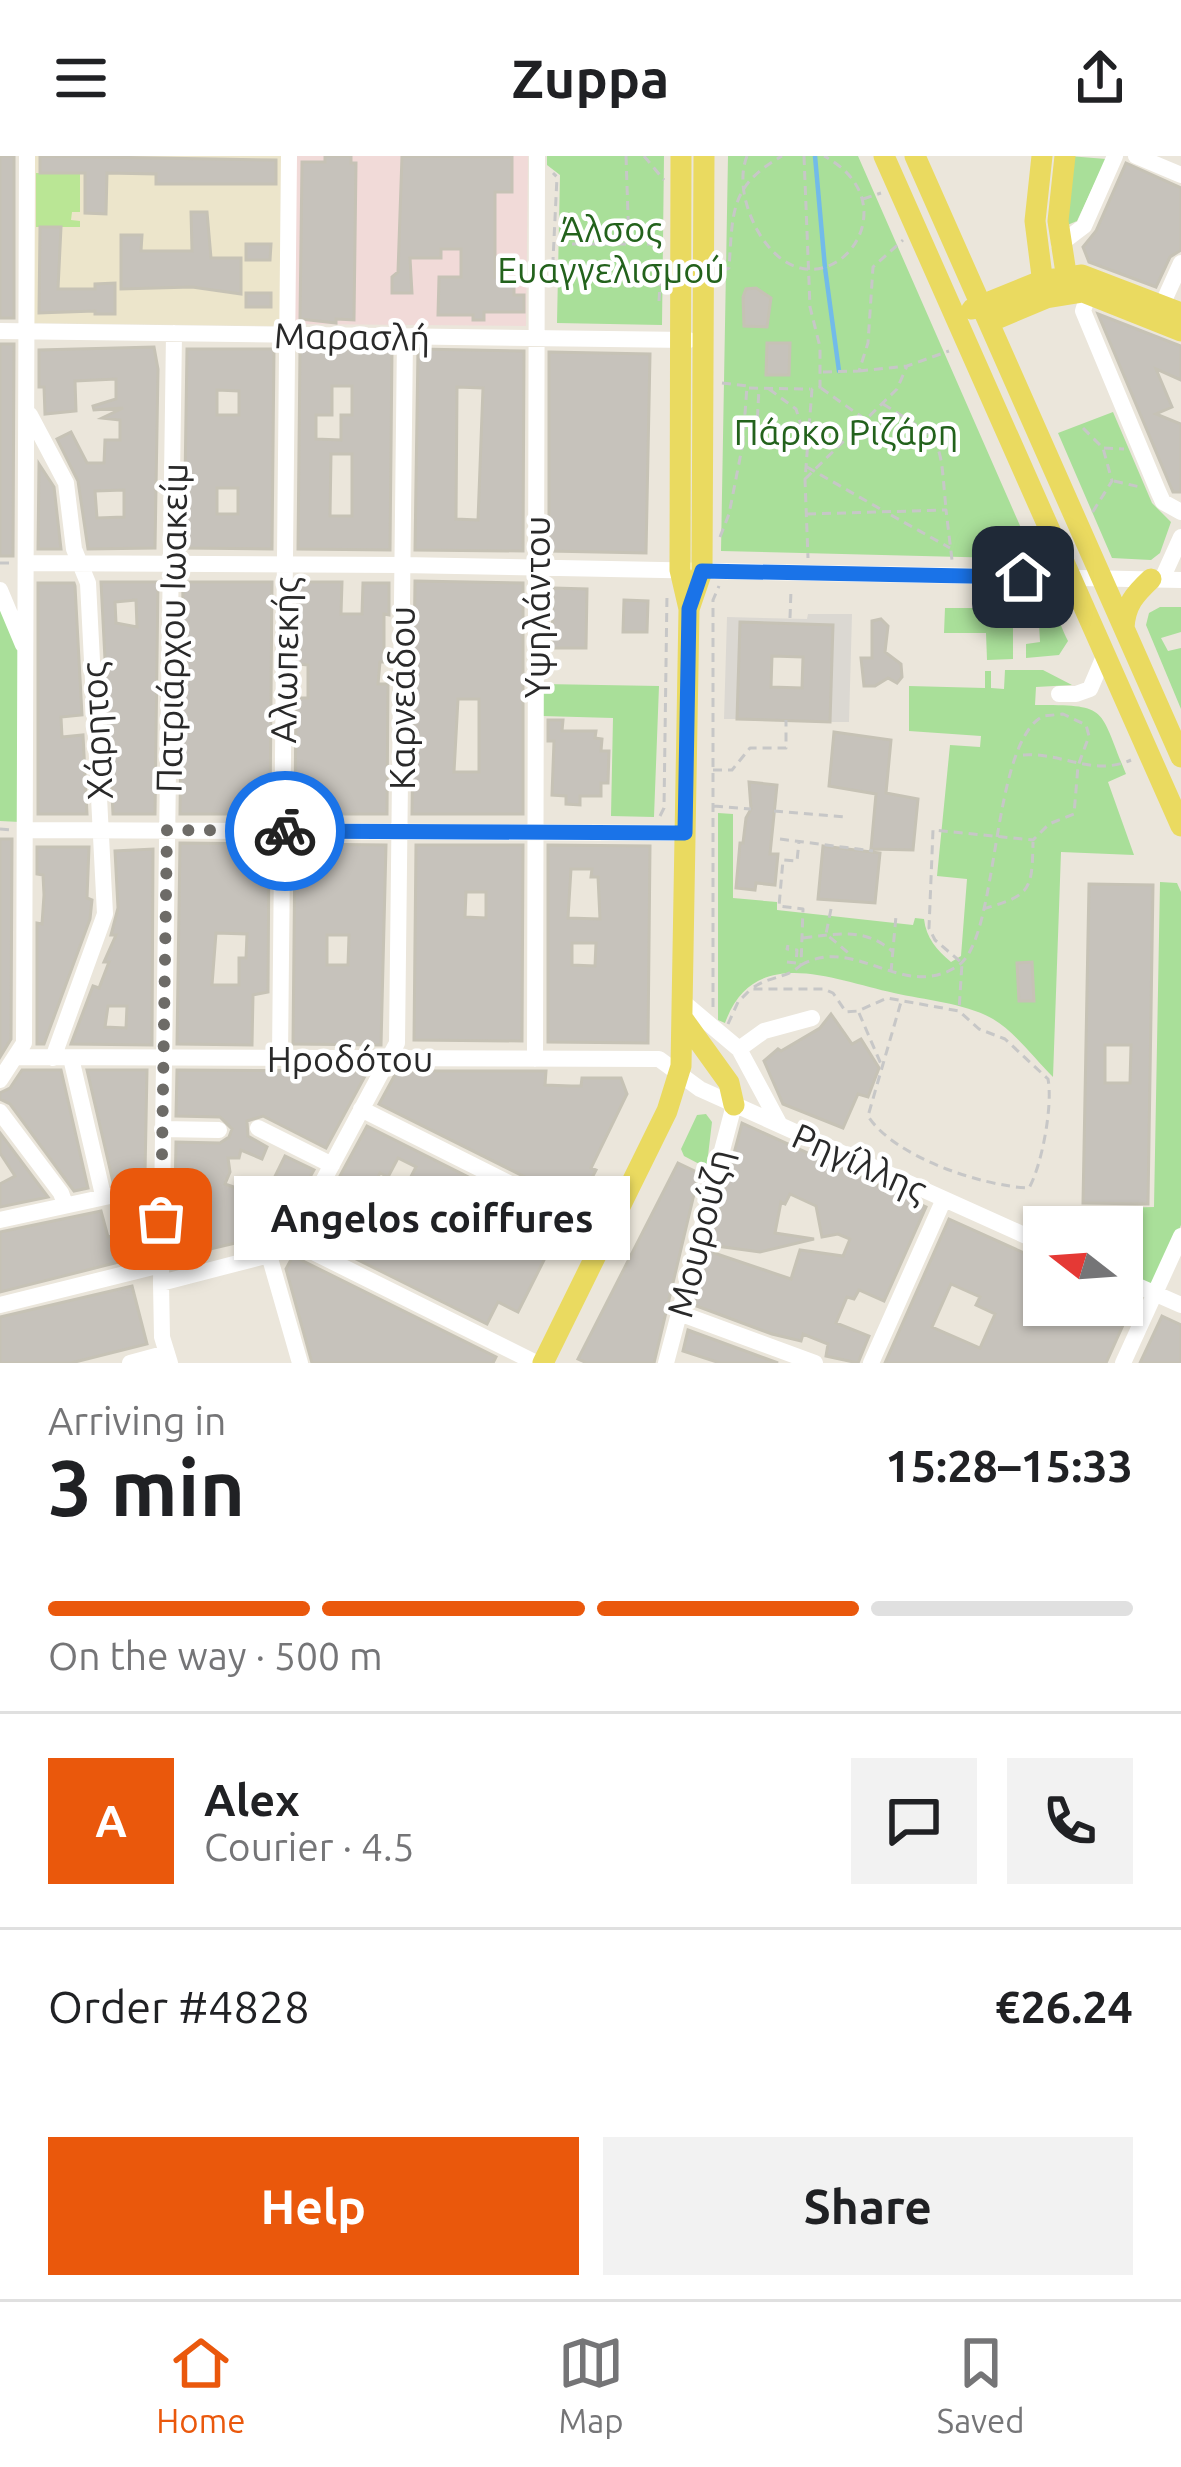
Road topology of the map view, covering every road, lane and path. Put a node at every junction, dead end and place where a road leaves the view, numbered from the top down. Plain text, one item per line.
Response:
1 (27, 156) edge
2 (289, 156) edge
3 (626, 156) edge
4 (644, 156) edge
5 (704, 156) edge
6 (747, 156) edge
7 (782, 156) edge
8 (804, 156) edge
9 (824, 156) edge
10 (884, 156) edge
11 (915, 156) edge
12 (1042, 156) edge
13 (1065, 156) edge
14 (1115, 156) edge
15 (1136, 156) edge
16 (542, 162) edge
17 (675, 163) edge
18 (1181, 175) edge
19 (743, 187) junction
20 (880, 193) dead end
21 (862, 200) junction
22 (903, 240) dead end
23 (556, 244) junction
24 (629, 244) junction
25 (669, 244) dead end
26 (1059, 245) junction
27 (1181, 262) edge
28 (807, 269) junction
29 (719, 272) dead end
30 (659, 277) dead end
31 (551, 284) dead end
32 (1080, 285) junction
33 (1043, 290) junction
34 (659, 301) dead end
35 (1172, 309) edge
36 (985, 314) junction
37 (955, 316) junction
38 (1181, 331) edge
39 (0, 332) edge
40 (174, 333) junction
41 (287, 335) junction
42 (27, 337) junction
43 (405, 337) junction
44 (536, 338) junction
45 (692, 340) junction
46 (949, 351) dead end
47 (908, 366) junction
48 (859, 371) junction
49 (821, 372) junction
50 (719, 383) dead end
51 (820, 387) junction
52 (749, 388) dead end
53 (759, 388) junction
54 (769, 389) junction
55 (812, 389) junction
56 (883, 403) junction
57 (27, 409) junction
58 (866, 420) junction
59 (1083, 428) dead end
60 (743, 442) junction
61 (1138, 443) junction
62 (807, 445) junction
63 (1102, 448) junction
64 (806, 466) junction
65 (814, 471) junction
66 (805, 480) junction
67 (1112, 481) junction
68 (1158, 491) junction
69 (946, 510) junction
70 (886, 512) junction
71 (1181, 512) edge
72 (806, 514) junction
73 (1089, 517) dead end
74 (1050, 530) junction
75 (1181, 537) edge
76 (717, 539) dead end
77 (951, 548) junction
78 (808, 558) dead end
79 (952, 561) dead end
80 (26, 563) junction
81 (80, 563) junction
82 (402, 565) junction
83 (172, 566) junction
84 (285, 566) junction
85 (536, 568) junction
86 (691, 576) junction
87 (1023, 577) junction
88 (1071, 578) junction
89 (1102, 578) junction
90 (1165, 580) edge
91 (0, 590) edge
92 (790, 600) dead end
93 (790, 618) dead end
94 (1124, 628) junction
95 (26, 652) junction
96 (1105, 654) junction
97 (1059, 694) dead end
98 (786, 720) dead end
99 (1019, 756) junction
100 (1181, 758) edge
101 (1130, 760) dead end
102 (1078, 766) junction
103 (712, 770) junction
104 (712, 806) junction
105 (751, 809) dead end
106 (774, 811) dead end
107 (847, 817) dead end
108 (652, 819) dead end
109 (1181, 826) edge
110 (26, 830) junction
111 (100, 830) junction
112 (167, 830) junction
113 (282, 831) junction
114 (400, 831) junction
115 (535, 831) junction
116 (685, 833) junction
117 (998, 836) junction
118 (780, 839) dead end
119 (1033, 840) junction
120 (799, 841) junction
121 (873, 850) dead end
122 (830, 909) dead end
123 (982, 910) junction
124 (896, 916) dead end
125 (826, 934) junction
126 (803, 938) junction
127 (788, 945) dead end
128 (892, 951) junction
129 (854, 957) junction
130 (787, 962) dead end
131 (962, 963) junction
132 (801, 965) junction
133 (890, 974) junction
134 (752, 988) junction
135 (901, 1002) junction
136 (683, 1010) junction
137 (858, 1011) junction
138 (959, 1012) junction
139 (812, 1018) dead end
140 (713, 1019) dead end
141 (723, 1036) junction
142 (739, 1049) junction
143 (162, 1056) junction
144 (15, 1057) junction
145 (280, 1057) junction
146 (62, 1058) junction
147 (389, 1058) junction
148 (535, 1059) junction
149 (882, 1066) junction
150 (680, 1075) junction
151 (0, 1080) edge
152 (734, 1105) junction
153 (361, 1109) junction
154 (0, 1112) edge
155 (780, 1126) junction
156 (258, 1128) dead end
157 (161, 1129) junction
158 (219, 1130) dead end
159 (332, 1165) junction
160 (103, 1195) junction
161 (944, 1199) junction
162 (65, 1204) junction
163 (161, 1219) junction
164 (0, 1220) edge
165 (608, 1233) junction
166 (1023, 1235) edge
167 (1181, 1236) edge
168 (291, 1241) junction
169 (269, 1255) junction
170 (161, 1283) junction
171 (1143, 1288) edge
172 (1154, 1293) junction
173 (0, 1305) edge
174 (1181, 1305) edge
175 (679, 1313) junction
176 (172, 1360) edge
177 (130, 1363) edge
178 (300, 1363) edge
179 (539, 1363) edge
180 (666, 1363) edge
181 (815, 1363) edge
182 (872, 1363) edge
183 (1123, 1363) edge

1 - 42 street
2 - 41 street, Αλωπεκής
3 - 24 path
4 - 17 path
5 - 45 main road
6 - 19 path
7 - 19 path
8 - 28 path
9 - 21 path
10 - 37 main road
11 - 36 main road
12 - 33 main road
13 - 26 main road
14 - 26 street
15 - 18 street
16 - 23 path
16 - 44 street, Υψηλάντου
17 - 45 main road
19 - 28 path
19 - 29 path
20 - 21 path
21 - 28 path
22 - 48 path
23 - 24 path
23 - 31 path
24 - 25 path
26 - 32 main road
27 - 35 street
28 - 49 path
30 - 34 path
32 - 33 main road
32 - 35 main road
32 - 38 main road
32 - 61 street
33 - 36 main road
36 - 37 main road
36 - 89 main road
37 - 74 main road
39 - 42 street, Μαρασλή
40 - 41 street, Μαρασλή
40 - 42 street, Μαρασλή
40 - 83 street, Πατριάρχου Ιωακείμ
41 - 43 street, Μαρασλή
41 - 84 street, Αλωπεκής
42 - 57 street
43 - 44 street, Μαρασλή
43 - 82 street, Καρνεάδου
44 - 45 street, Μαρασλή
44 - 85 street, Υψηλάντου
45 - 86 main road
46 - 47 path
47 - 48 path
47 - 56 path
48 - 49 path
49 - 51 path
50 - 60 path
51 - 55 path
51 - 58 path
52 - 53 path
53 - 54 path
53 - 60 path
54 - 55 path
54 - 62 path
55 - 62 path
56 - 58 path
56 - 69 path
57 - 80 street
57 - 81 street, Χάρητος
58 - 65 path
59 - 63 path
60 - 76 path
61 - 63 path
61 - 68 street
62 - 64 path
63 - 67 path
64 - 65 path
64 - 66 path
65 - 66 path
65 - 70 path
66 - 72 path
67 - 68 path
67 - 73 path
68 - 71 street
69 - 70 path
69 - 77 path
70 - 72 path
70 - 77 path
72 - 78 path
74 - 87 main road
74 - 88 main road
75 - 90 street
77 - 79 path
80 - 81 street
80 - 95 street
81 - 83 street
81 - 111 street, Χάρητος
82 - 84 street
82 - 85 street
82 - 114 street, Καρνεάδου
83 - 84 street
83 - 112 street, Πατριάρχου Ιωακείμ
84 - 113 street, Αλωπεκής
85 - 86 street
85 - 115 street, Υψηλάντου
86 - 87 street
86 - 103 path
86 - 108 path
86 - 116 main road
87 - 88 street
88 - 89 street
88 - 96 main road
89 - 90 street
89 - 94 main road
90 - 94 main road
91 - 95 street
92 - 93 path
94 - 100 main road
95 - 110 street
96 - 97 street
96 - 109 main road
98 - 103 path
99 - 102 path
99 - 102 path
99 - 117 path
101 - 102 path
102 - 119 path
103 - 104 path
104 - 105 path
104 - 140 path
106 - 107 path
110 - 111 street
110 - 144 street
111 - 112 street
111 - 146 street, Χάρητος
112 - 113 street
112 - 143 street, Πατριάρχου Ιωακείμ
113 - 114 street
113 - 145 street, Αλωπεκής
114 - 115 street
114 - 147 street, Καρνεάδου
115 - 116 street
115 - 148 street, Υψηλάντου
116 - 136 main road
117 - 119 path
117 - 123 path
117 - 131 path
118 - 120 path
119 - 123 path
120 - 121 path
120 - 126 path
122 - 125 path
123 - 131 path
124 - 128 path
125 - 126 path
125 - 128 path
125 - 129 path
126 - 132 path
127 - 130 path
128 - 133 path
129 - 132 path
129 - 133 path
131 - 133 path
131 - 138 path
132 - 134 path
134 - 137 path
134 - 141 path
135 - 137 path
135 - 138 path
135 - 149 path
136 - 141 street
136 - 150 main road
136 - 152 main road
137 - 149 path
138 - 149 path
139 - 142 street
141 - 142 street
142 - 155 street
143 - 145 street, Ηροδότου
143 - 146 street, Ηροδότου
143 - 157 street, Πατριάρχου Ιωακείμ
144 - 146 street, Ηροδότου
144 - 151 street
145 - 147 street, Ηροδότου
146 - 160 street
147 - 148 street, Ηροδότου
147 - 153 street
148 - 150 street, Ηροδότου
150 - 152 street, Ρηγίλλης
150 - 165 main road
152 - 155 street, Ρηγίλλης
152 - 175 street, Μουρούζη
153 - 159 street
153 - 165 street
154 - 162 street
155 - 161 street, Ρηγίλλης
156 - 159 street
157 - 158 street
157 - 163 street, Πατριάρχου Ιωακείμ
159 - 168 street
160 - 162 street
160 - 163 street
161 - 166 street, Ρηγίλλης
161 - 182 street
162 - 164 street
163 - 170 street, Πατριάρχου Ιωακείμ
163 - 173 street
165 - 179 main road
167 - 172 street
168 - 169 street
168 - 179 street
169 - 170 street
169 - 178 street
170 - 176 street, Πατριάρχου Ιωακείμ
171 - 172 street
172 - 174 street
172 - 183 street
175 - 180 street, Μουρούζη
175 - 181 street
176 - 177 street

